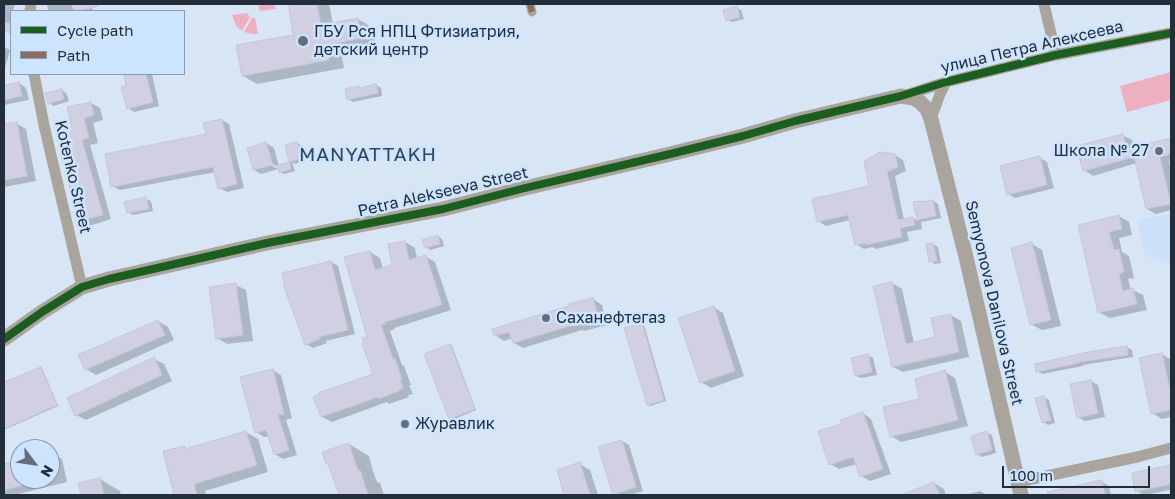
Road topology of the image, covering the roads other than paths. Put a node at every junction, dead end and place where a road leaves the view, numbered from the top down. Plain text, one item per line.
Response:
1 (1044, 4) edge
2 (1171, 33) edge
3 (1056, 55) junction
4 (34, 75) edge
5 (946, 82) junction
6 (901, 96) junction
7 (931, 118) junction
8 (82, 287) junction
9 (4, 339) edge
10 (1171, 448) edge
11 (1019, 488) edge

1 - 3 street
2 - 3 street, улица Петра Алексеева
3 - 5 street, улица Петра Алексеева
4 - 8 street, Kotenko Street
5 - 6 street, улица Петра Алексеева
5 - 7 street
6 - 7 street
6 - 8 street, Petra Alekseeva Street
7 - 11 street, Semyonova Danilova Street
8 - 9 street, Petra Alekseeva Street
10 - 11 street

